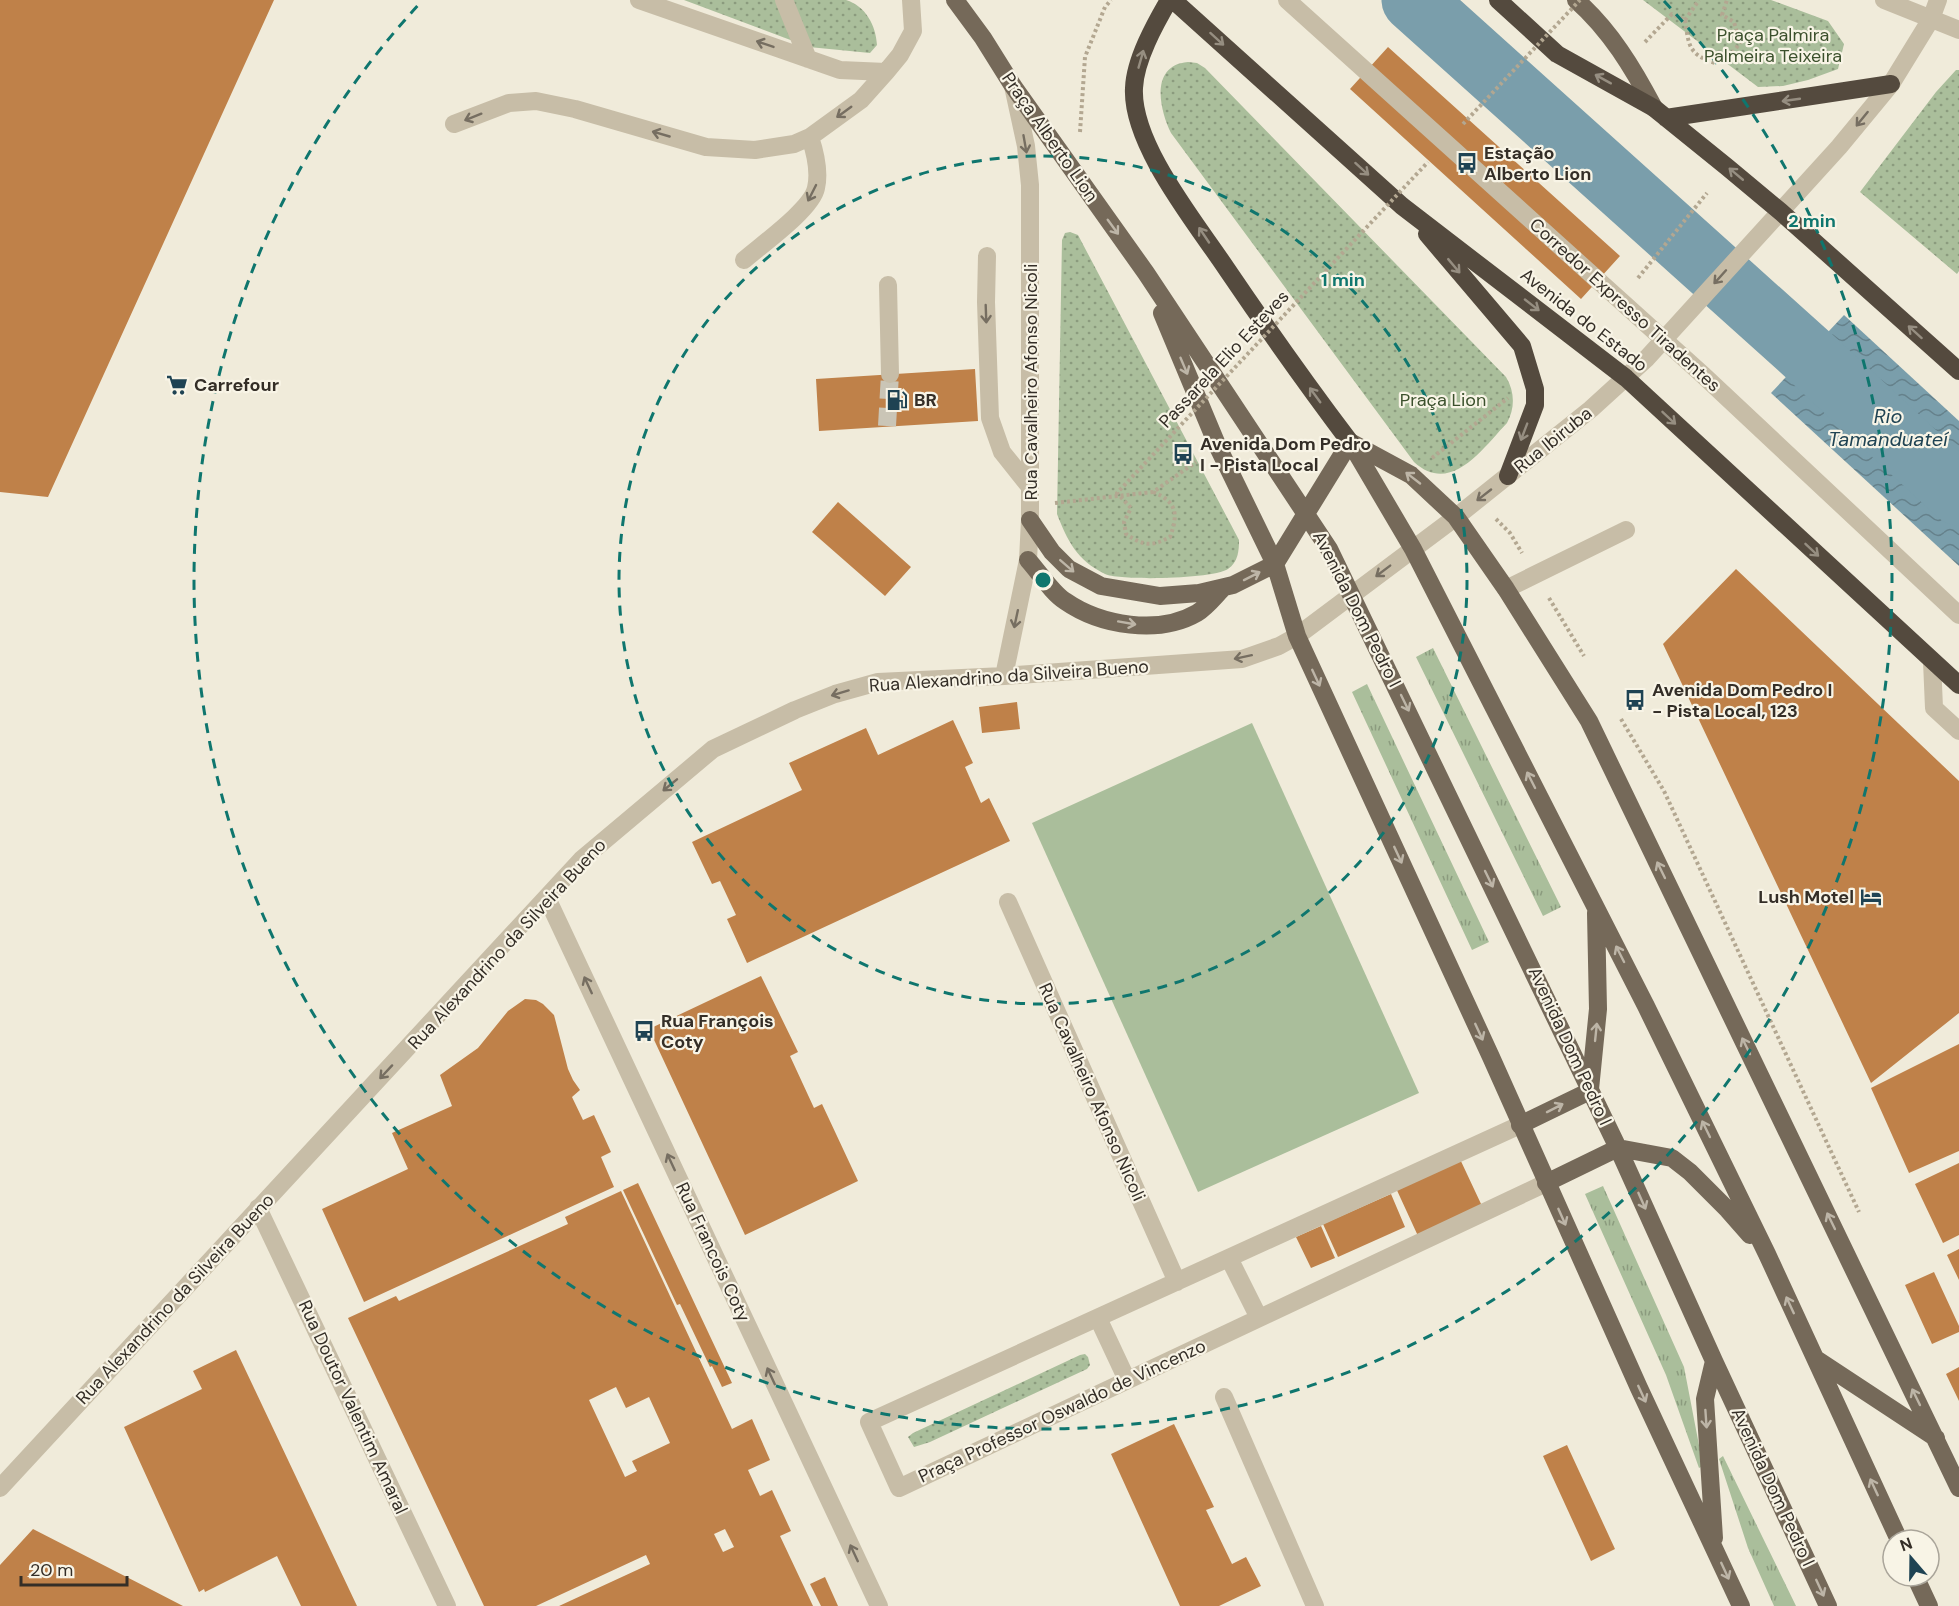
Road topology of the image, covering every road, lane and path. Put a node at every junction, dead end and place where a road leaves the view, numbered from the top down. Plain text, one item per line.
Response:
1 (639, 0) edge
2 (784, 0) edge
3 (911, 0) edge
4 (956, 0) edge
5 (1111, 0) edge
6 (1171, 0) edge
7 (1287, 0) edge
8 (1498, 0) edge
9 (1578, 0) edge
10 (1699, 0) edge
11 (1726, 0) edge
12 (1884, 0) edge
13 (1938, 0) edge
14 (1931, 19) junction
15 (1685, 20) junction
16 (1959, 30) edge
17 (808, 58) junction
18 (1628, 60) junction
19 (886, 72) junction
20 (1890, 84) junction
21 (1013, 87) junction
22 (1660, 113) junction
23 (454, 124) dead end
24 (1458, 130) dead end
25 (1080, 135) dead end
26 (810, 137) junction
27 (1434, 156) dead end
28 (1707, 193) dead end
29 (1402, 206) junction
30 (1781, 212) junction
31 (987, 256) dead end
32 (744, 260) dead end
33 (1146, 273) junction
34 (888, 285) dead end
35 (1631, 286) dead end
36 (1959, 371) edge
37 (890, 374) tunnel mouth
38 (1626, 378) junction
39 (1535, 389) junction
40 (1350, 442) junction
41 (1218, 447) junction
42 (1432, 459) dead end
43 (1508, 476) junction
44 (1030, 487) junction
45 (1154, 492) junction
46 (1031, 513) junction
47 (1305, 514) junction
48 (1456, 517) junction
49 (1626, 530) dead end
50 (1413, 549) junction
51 (1028, 560) junction
52 (1275, 564) junction
53 (1224, 587) junction
54 (1506, 589) junction
55 (1352, 594) junction
56 (1959, 615) edge
57 (1297, 636) junction
58 (1932, 661) junction
59 (1004, 676) junction
60 (1959, 685) edge
61 (1959, 731) edge
62 (547, 898) junction
63 (1008, 902) dead end
64 (1596, 907) junction
65 (1590, 1091) junction
66 (1520, 1125) junction
67 (1618, 1148) junction
68 (1546, 1183) junction
69 (258, 1208) junction
70 (1767, 1254) junction
71 (1229, 1258) junction
72 (1177, 1282) junction
73 (1098, 1318) junction
74 (1259, 1318) junction
75 (1815, 1358) junction
76 (1714, 1361) junction
77 (1127, 1380) junction
78 (1224, 1397) dead end
79 (1937, 1439) junction
80 (0, 1488) edge
81 (1959, 1488) edge
82 (1893, 1528) edge
83 (1714, 1547) junction
84 (1921, 1588) edge
85 (447, 1606) edge
86 (879, 1606) edge
87 (1315, 1606) edge
88 (1741, 1606) edge
89 (1828, 1606) edge
90 (1929, 1606) edge

17 -> 1 street
2 - 17 street
3 - 19 street
4 - 21 main road, Praça Alberto Lion
5 - 25 path
6 -> 29 highway, Avenida do Estado
40 -> 6 highway
7 - 56 street, Corredor Expresso Tiradentes, bridge
22 -> 8 highway
9 - 18 main road
9 - 24 path, bridge
10 - 15 path
11 - 15 path
12 - 14 street
13 - 14 street, Rua Ibiruba
14 - 16 street
14 - 20 street, Rua Ibiruba
15 - 18 path
17 - 19 street
18 - 22 main road
19 -> 26 street
20 -> 22 highway
20 -> 30 street, Rua Ibiruba
21 -> 33 main road, Praça Alberto Lion
21 -> 44 street, Rua Cavalheiro Afonso Nicoli
30 -> 22 highway
26 -> 23 street
26 -> 32 street
27 - 45 path, Passarela Elio Esteves, bridge
28 - 35 path
29 -> 38 highway, Avenida do Estado
29 -> 39 highway
36 -> 30 highway
30 -> 38 street, Rua Ibiruba
31 -> 44 street
33 -> 41 main road
33 - 47 main road, Avenida Dom Pedro I
34 - 37 street
38 - 43 street, Rua Ibiruba
38 -> 58 highway, Avenida do Estado
39 - 42 path
39 -> 43 highway
40 - 47 main road
48 -> 40 main road
40 - 50 main road
41 - 45 path
41 - 52 main road
43 -> 48 street, Rua Ibiruba
44 - 46 street, Rua Cavalheiro Afonso Nicoli
45 - 46 path
46 - 51 street, Rua Cavalheiro Afonso Nicoli
46 -> 53 main road
47 - 52 main road
47 - 55 main road, Avenida Dom Pedro I
48 - 50 street, Rua Ibiruba
48 - 54 main road
49 - 54 street
50 -> 55 street, Rua Ibiruba
64 -> 50 main road
51 -> 53 main road
51 -> 59 street, Rua Cavalheiro Afonso Nicoli
53 -> 52 main road
52 - 57 main road
79 -> 54 main road
55 - 57 street, Rua Ibiruba
55 -> 65 main road, Avenida Dom Pedro I
57 -> 59 street, Rua Alexandrino da Silveira Bueno
57 -> 66 main road
58 - 60 highway, Avenida do Estado
58 - 61 street
59 -> 62 street, Rua Alexandrino da Silveira Bueno
62 -> 69 street, Rua Alexandrino da Silveira Bueno
86 -> 62 street, Rua Francois Coty
63 - 72 street, Rua Cavalheiro Afonso Nicoli
65 -> 64 main road
70 -> 64 main road
66 -> 65 main road
65 - 67 main road, Avenida Dom Pedro I
66 - 68 main road
66 - 71 street, Praça Professor Oswaldo de Vincenzo
67 - 68 main road
67 - 70 main road
67 -> 76 main road, Avenida Dom Pedro I
68 - 74 street, Praça Professor Oswaldo de Vincenzo
68 -> 83 main road
69 - 80 street, Rua Alexandrino da Silveira Bueno
69 - 85 street, Rua Doutor Valentim Amaral
75 -> 70 main road
71 - 72 street, Praça Professor Oswaldo de Vincenzo
71 - 74 street
72 - 73 street, Praça Professor Oswaldo de Vincenzo
73 - 77 street
73 - 77 street, Praça Professor Oswaldo de Vincenzo
74 - 77 street, Praça Professor Oswaldo de Vincenzo
75 - 79 main road
82 -> 75 main road
76 -> 83 main road
76 -> 89 main road, Avenida Dom Pedro I
78 - 87 street
79 - 81 main road
83 -> 88 main road
84 - 90 main road

